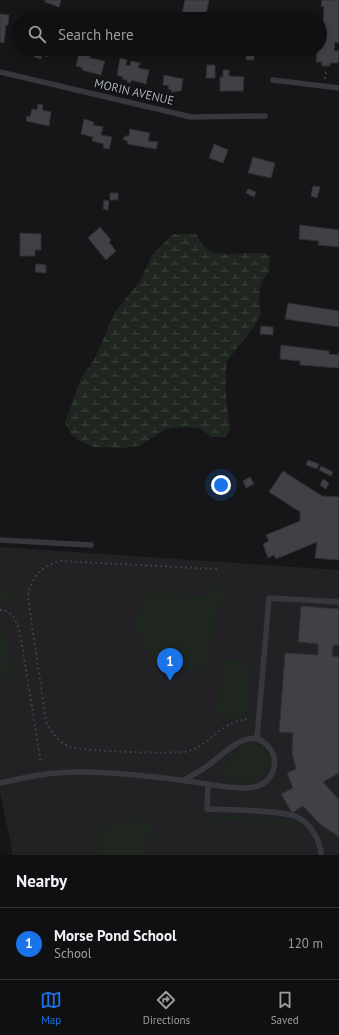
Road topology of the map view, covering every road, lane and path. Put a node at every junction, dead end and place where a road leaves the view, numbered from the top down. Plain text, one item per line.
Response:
1 (0, 72) edge
2 (273, 80) dead end
3 (339, 88) edge
4 (265, 116) dead end
5 (0, 540) edge
6 (91, 545) dead end
7 (217, 568) dead end
8 (339, 602) edge
9 (0, 610) edge
10 (247, 719) dead end
11 (257, 739) junction
12 (41, 763) dead end
13 (184, 780) junction
14 (0, 783) edge
15 (208, 784) junction
16 (321, 855) edge

1 - 4 lane, MORIN AVENUE
2 - 3 lane
5 - 6 lane
7 - 10 path
8 - 11 lane
9 - 12 path
11 - 13 lane
11 - 15 lane
13 - 14 lane
13 - 15 lane
15 - 16 lane

